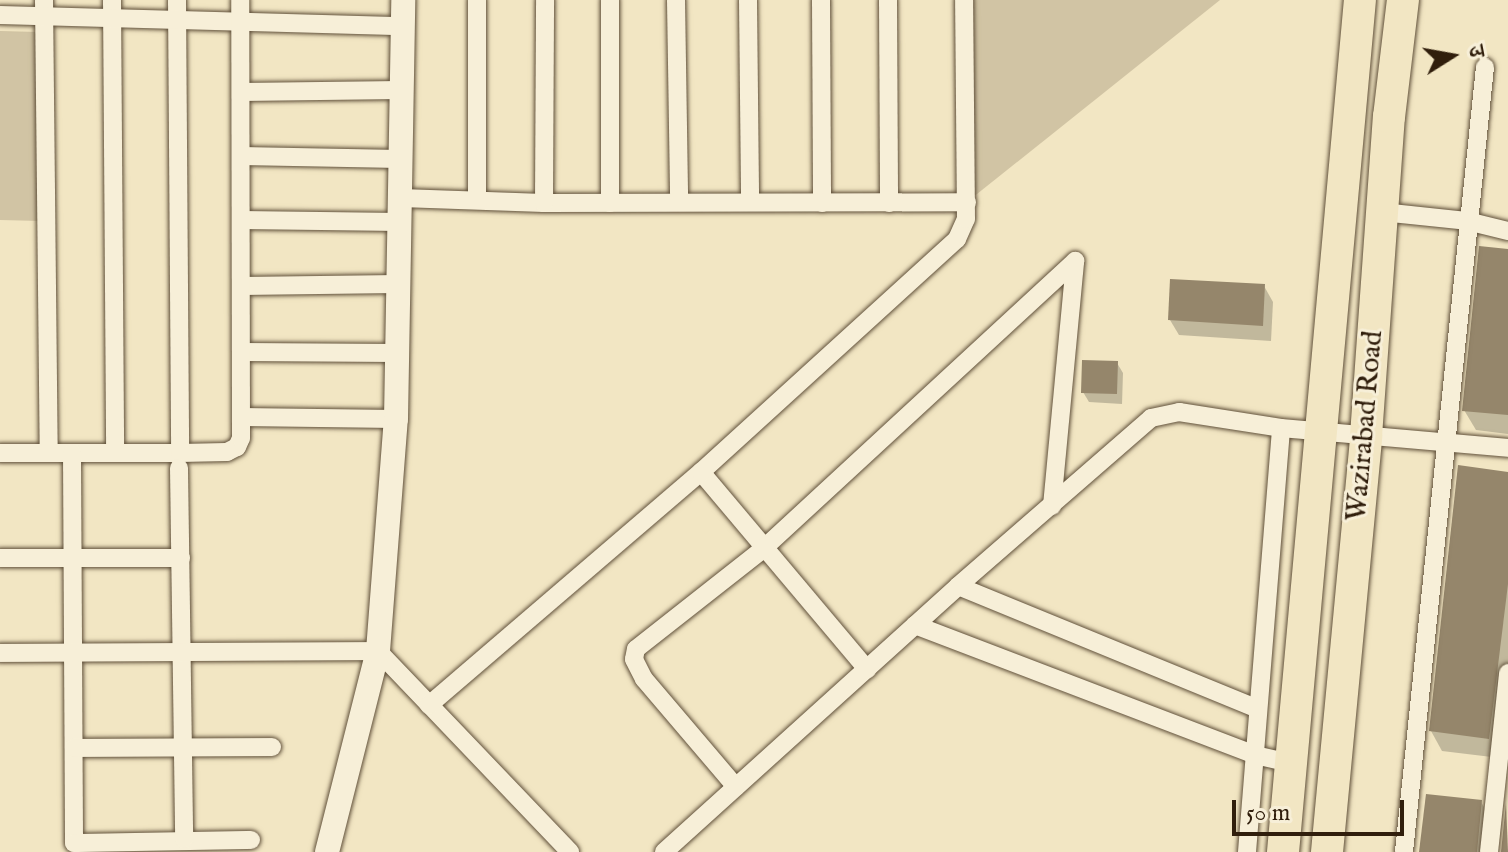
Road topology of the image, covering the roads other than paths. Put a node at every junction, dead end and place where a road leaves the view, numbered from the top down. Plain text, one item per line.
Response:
1 (177, 0) edge
2 (240, 0) edge
3 (403, 0) edge
4 (477, 0) edge
5 (545, 0) edge
6 (610, 0) edge
7 (676, 0) edge
8 (748, 0) edge
9 (821, 0) edge
10 (888, 0) edge
11 (964, 0) edge
12 (1360, 0) edge
13 (1403, 0) edge
14 (44, 8) edge
15 (112, 9) edge
16 (0, 15) edge
17 (177, 19) junction
18 (241, 21) junction
19 (403, 26) junction
20 (1485, 67) dead end
21 (400, 90) junction
22 (241, 92) junction
23 (241, 156) junction
24 (400, 159) junction
25 (477, 199) junction
26 (679, 202) junction
27 (750, 202) junction
28 (967, 202) junction
29 (544, 203) junction
30 (610, 203) junction
31 (822, 203) junction
32 (889, 203) junction
33 (400, 210) junction
34 (1382, 212) junction
35 (241, 220) junction
36 (1467, 221) junction
37 (1508, 231) edge
38 (398, 284) junction
39 (241, 286) junction
40 (241, 352) junction
41 (397, 353) junction
42 (241, 417) junction
43 (396, 419) junction
44 (1281, 428) junction
45 (1319, 431) junction
46 (1366, 436) junction
47 (1444, 440) junction
48 (1508, 448) edge
49 (0, 453) edge
50 (49, 453) junction
51 (72, 453) junction
52 (115, 453) junction
53 (180, 461) junction
54 (701, 472) junction
55 (1052, 506) junction
56 (763, 549) junction
57 (0, 558) edge
58 (73, 558) junction
59 (181, 558) junction
60 (958, 586) junction
61 (915, 625) junction
62 (378, 651) junction
63 (181, 652) junction
64 (0, 653) edge
65 (73, 653) junction
66 (867, 669) junction
67 (1508, 673) edge
68 (429, 705) junction
69 (1258, 709) junction
70 (272, 747) dead end
71 (74, 748) junction
72 (182, 748) junction
73 (1255, 755) junction
74 (1290, 763) junction
75 (1502, 772) edge
76 (736, 787) junction
77 (184, 839) junction
78 (251, 840) dead end
79 (327, 852) edge
80 (570, 852) edge
81 (664, 852) edge
82 (1247, 852) edge
83 (1283, 852) edge
84 (1327, 852) edge
85 (1404, 852) edge
86 (1489, 852) edge

1 - 17 street
2 - 18 street
3 - 19 street
4 - 25 street
5 - 29 street
6 - 30 street
7 - 26 street
8 - 27 street
9 - 31 street
10 - 32 street
11 - 28 street
12 - 45 highway, Wazirabad Road
13 - 34 highway, Wazirabad Road
14 - 15 street
14 - 16 street
14 - 50 street
15 - 17 street
15 - 52 street
17 - 18 street
17 - 53 street
18 - 19 street
18 - 22 street
19 - 21 street
20 - 36 street
21 - 22 street
21 - 24 street
22 - 23 street
23 - 24 street
23 - 35 street
24 - 33 street
25 - 29 street
25 - 33 street
26 - 27 street
26 - 30 street
27 - 31 street
28 - 32 street
28 - 54 street
29 - 30 street
31 - 32 street
33 - 35 street
33 - 38 street
34 - 36 street
34 - 46 highway, Wazirabad Road
35 - 39 street
36 - 37 street
36 - 47 street
38 - 39 street
38 - 41 street
39 - 40 street
40 - 41 street
40 - 42 street
41 - 43 street
42 - 43 street
42 - 53 street
43 - 62 street
44 - 45 street
44 - 55 street
44 - 69 street
45 - 46 street
45 - 74 highway, Wazirabad Road
46 - 47 street
46 - 84 highway, Wazirabad Road
47 - 48 street
47 - 85 street
49 - 50 street
50 - 51 street
51 - 52 street
51 - 58 street
52 - 53 street
53 - 59 street
54 - 56 street
54 - 68 street
55 - 56 street
55 - 60 street
56 - 66 street
56 - 76 street
57 - 58 street
58 - 59 street
58 - 65 street
59 - 63 street
60 - 61 street
60 - 69 street
61 - 66 street
61 - 73 street
62 - 63 street
62 - 68 street
62 - 79 street
63 - 65 street
63 - 72 street
64 - 65 street
65 - 71 street
66 - 76 street
67 - 75 street
68 - 80 street
69 - 73 street
70 - 72 street
71 - 72 street
71 - 77 street
72 - 77 street
73 - 74 street
73 - 82 street
74 - 83 highway, Wazirabad Road
75 - 86 street
76 - 81 street
77 - 78 street

